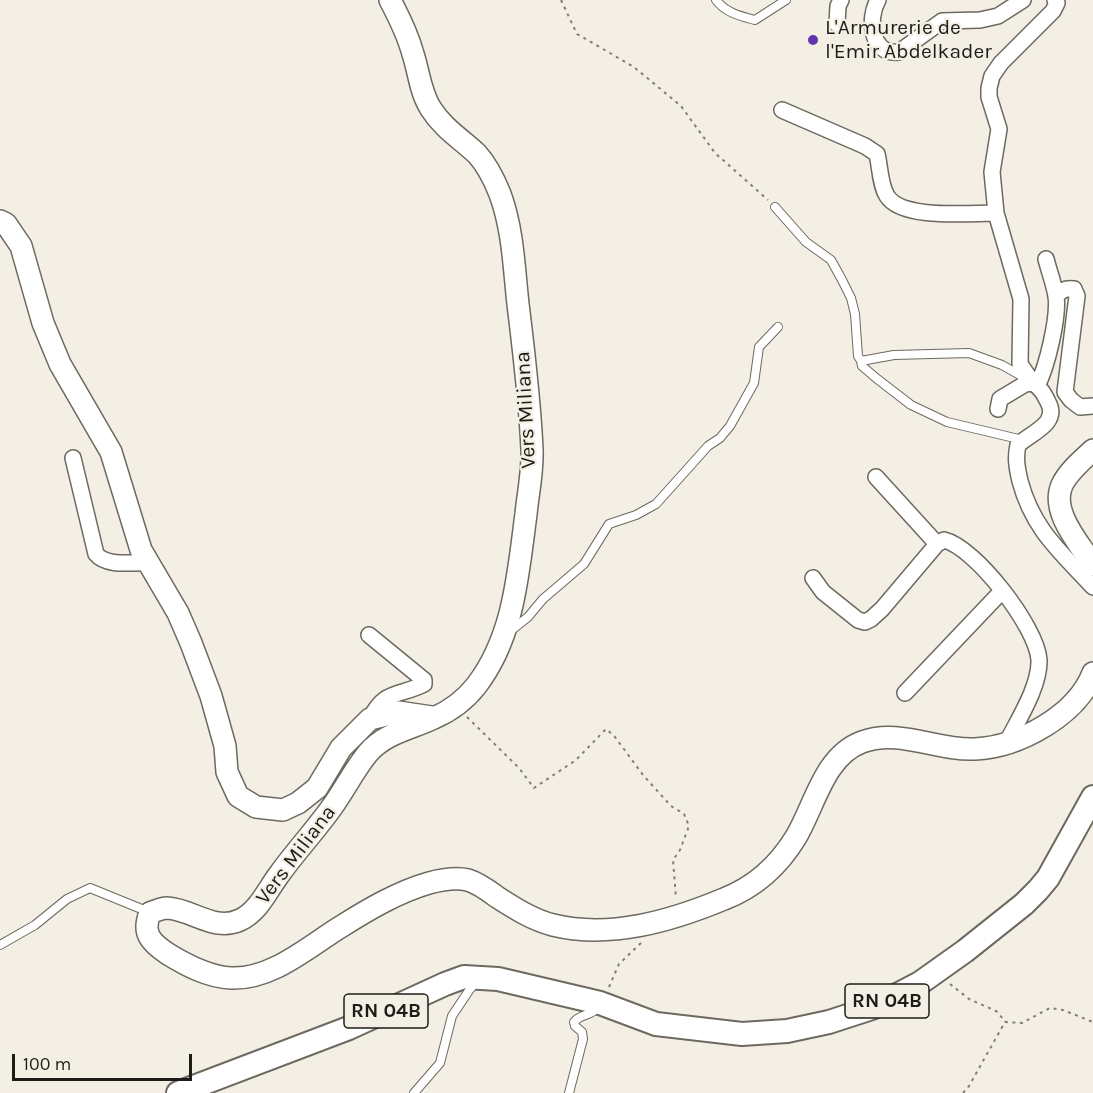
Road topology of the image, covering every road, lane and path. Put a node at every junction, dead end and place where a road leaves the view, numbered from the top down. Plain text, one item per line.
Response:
1 (390, 0) edge
2 (561, 0) edge
3 (716, 0) edge
4 (786, 0) edge
5 (841, 0) edge
6 (878, 0) edge
7 (1023, 0) edge
8 (1055, 0) edge
9 (837, 24) dead end
10 (782, 110) dead end
11 (775, 207) joint
12 (996, 213) junction
13 (0, 221) edge
14 (1047, 259) dead end
15 (1056, 297) junction
16 (778, 327) dead end
17 (861, 361) junction
18 (1035, 384) junction
19 (1093, 406) edge
20 (998, 409) dead end
21 (1023, 440) junction
22 (1093, 450) edge
23 (73, 458) dead end
24 (876, 477) dead end
25 (937, 544) junction
26 (147, 563) junction
27 (1093, 565) edge
28 (813, 578) dead end
29 (1093, 587) edge
30 (1002, 591) junction
31 (369, 636) dead end
32 (504, 636) junction
33 (1093, 673) edge
34 (905, 693) dead end
35 (467, 717) dead end
36 (436, 718) junction
37 (370, 719) junction
38 (1008, 742) junction
39 (1093, 797) edge
40 (677, 907) dead end
41 (150, 913) junction
42 (646, 939) dead end
43 (0, 945) edge
44 (481, 979) junction
45 (948, 982) dead end
46 (600, 1003) junction
47 (1005, 1022) junction
48 (1093, 1022) edge
49 (178, 1093) edge
50 (414, 1093) edge
51 (569, 1093) edge
52 (963, 1093) edge

1 - 32 main road, Vers Miliana
2 - 11 path
3 - 4 lane
5 - 9 street
6 - 7 street
8 - 12 street
10 - 12 street
11 - 17 lane
12 - 18 street
13 - 26 main road
14 - 15 street
15 - 18 street
15 - 19 street
16 - 32 lane
17 - 18 lane
17 - 21 lane
18 - 20 street
18 - 21 street
21 - 29 street
22 - 27 main road
23 - 26 street
24 - 25 street
25 - 28 street
25 - 30 street
26 - 37 main road
30 - 34 street
30 - 38 street
31 - 37 street
32 - 36 main road, Vers Miliana
33 - 38 main road
35 - 40 path
36 - 37 main road
36 - 41 main road, Vers Miliana
38 - 41 main road
39 - 46 main road, RN 04B
41 - 43 lane
42 - 46 path
44 - 46 main road, RN 04B
44 - 49 main road, RN 04B
44 - 50 lane
45 - 47 path
46 - 51 lane
47 - 48 path
47 - 52 path

